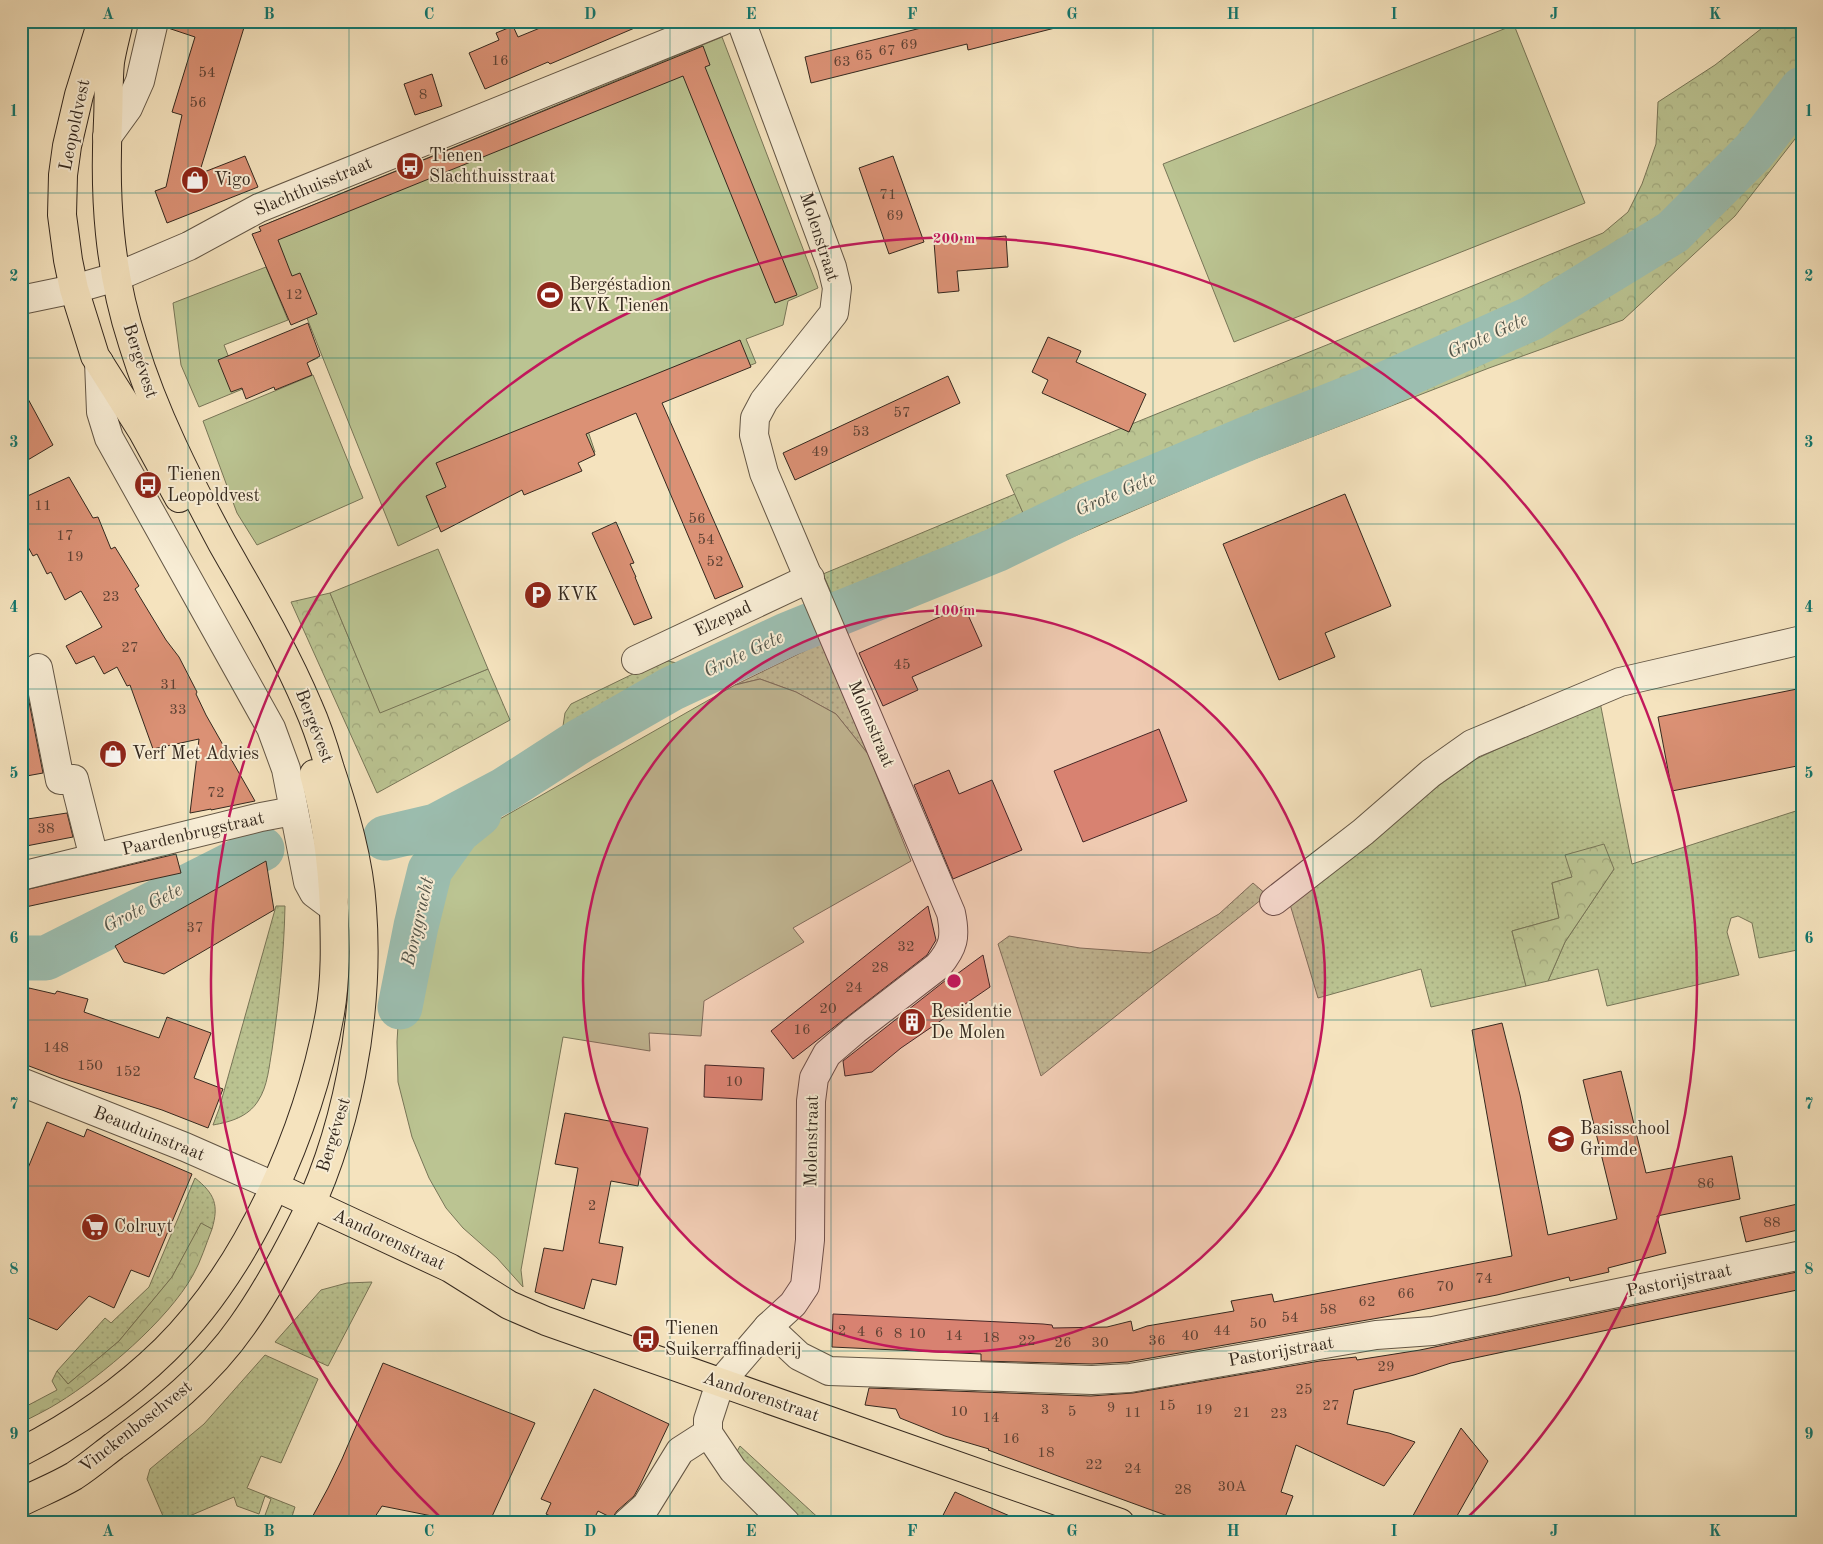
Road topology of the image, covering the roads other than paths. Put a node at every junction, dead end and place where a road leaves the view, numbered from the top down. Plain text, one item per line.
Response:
1 (106, 21) edge
2 (154, 21) edge
3 (722, 21) edge
4 (741, 21) edge
5 (107, 137) junction
6 (116, 277) junction
7 (74, 289) junction
8 (21, 300) edge
9 (99, 362) junction
10 (813, 588) junction
11 (1802, 640) edge
12 (636, 660) dead end
13 (38, 668) dead end
14 (293, 811) junction
15 (94, 858) junction
16 (21, 876) edge
17 (1274, 902) dead end
18 (334, 908) junction
19 (21, 1082) edge
20 (276, 1187) junction
21 (312, 1204) junction
22 (1802, 1256) edge
23 (768, 1327) junction
24 (720, 1383) junction
25 (708, 1433) junction
26 (21, 1452) edge
27 (21, 1502) edge
28 (627, 1523) edge
29 (786, 1523) edge
30 (1120, 1523) edge

1 - 5 main road, Leopoldvest
1 - 7 main road, Leopoldvest
2 - 5 street, Leopoldvest
3 - 6 street, Slachthuisstraat
4 - 10 street, Molenstraat
5 - 6 main road, Leopoldvest
6 - 7 street, Slachthuisstraat
6 - 21 main road, Bergévest
7 - 8 street, Slachthuisstraat
7 - 9 main road, Bergévest
9 - 14 street, Bergévest
9 - 18 main road, Bergévest
10 - 12 street, Elzepad
10 - 23 street, Molenstraat
11 - 17 street
13 - 15 street
14 - 15 street, Paardenbrugstraat
14 - 18 street, Bergévest
15 - 16 street, Paardenbrugstraat
18 - 20 main road, Bergévest
19 - 20 street, Beauduinstraat
20 - 21 main road, Aandorenstraat
20 - 26 main road
21 - 24 main road, Aandorenstraat
21 - 27 main road, Vinckenboschvest
22 - 23 street, Pastorijstraat
23 - 24 street, Molenstraat
24 - 25 street
24 - 30 main road, Aandorenstraat
25 - 28 street
25 - 29 street

